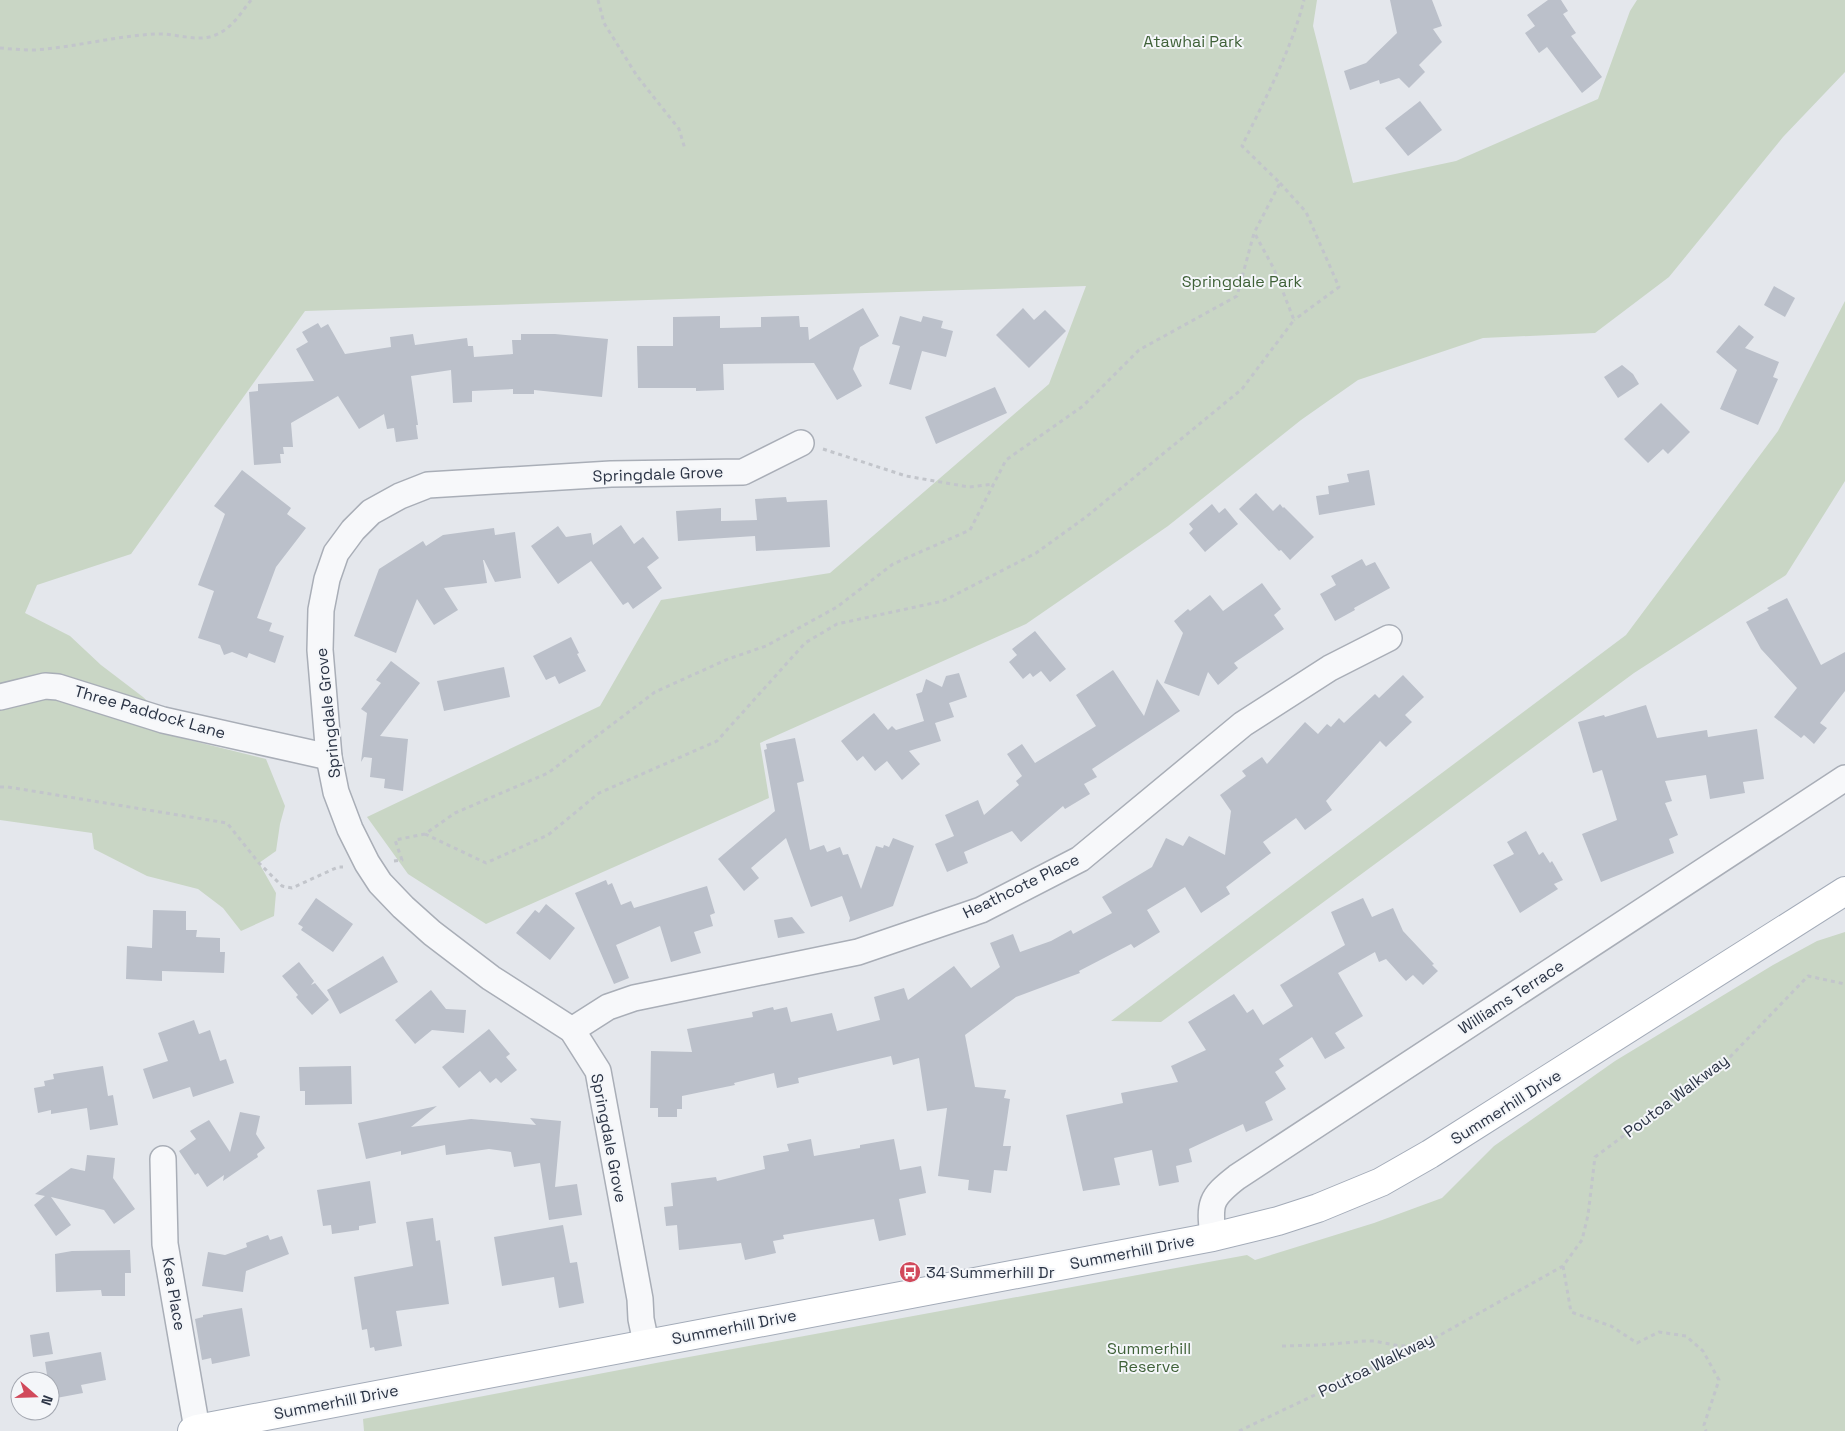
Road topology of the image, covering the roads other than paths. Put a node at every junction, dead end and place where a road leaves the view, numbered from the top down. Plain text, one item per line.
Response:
1 (801, 443) road end
2 (1389, 638) dead end
3 (0, 697) edge
4 (330, 757) junction
5 (1845, 778) edge
6 (1845, 891) edge
7 (572, 1030) junction
8 (163, 1159) dead end
9 (1213, 1237) junction
10 (646, 1343) junction
11 (194, 1430) edge

1 - 4 street, Springdale Grove
2 - 7 street, Heathcote Place
3 - 4 street, Three Paddock Lane
4 - 7 street, Springdale Grove
5 - 9 street, Williams Terrace
6 - 9 main road, Summerhill Drive
7 - 10 street, Springdale Grove
8 - 11 street, Kea Place
9 - 10 main road, Summerhill Drive
10 - 11 main road, Summerhill Drive

